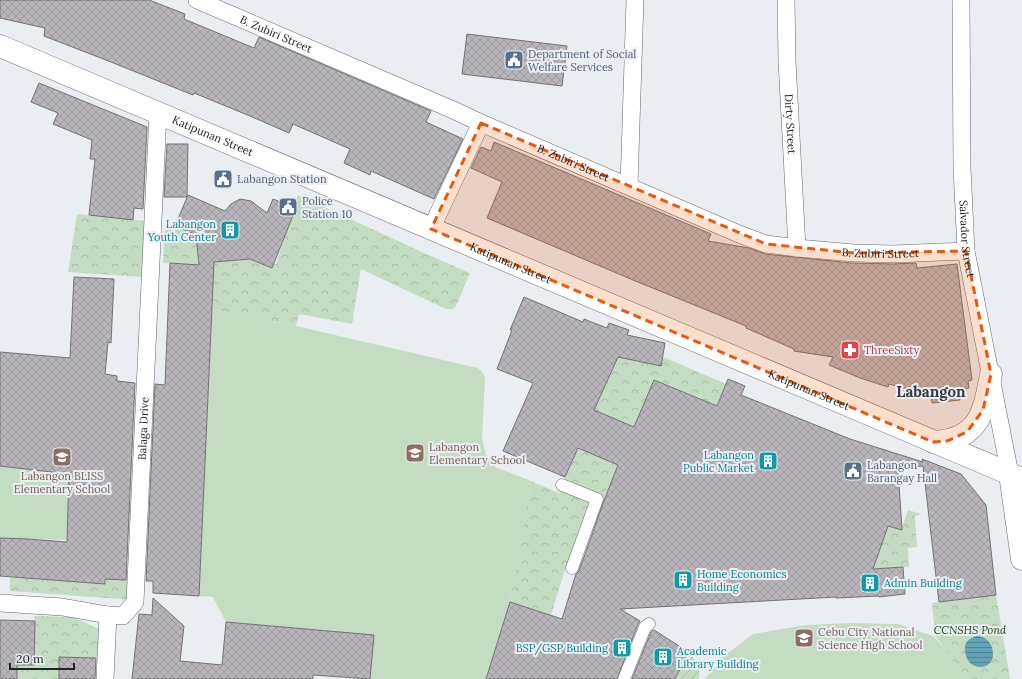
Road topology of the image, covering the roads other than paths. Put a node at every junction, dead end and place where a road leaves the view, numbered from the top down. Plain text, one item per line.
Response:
1 (196, 0) edge
2 (635, 0) edge
3 (786, 0) edge
4 (961, 0) edge
5 (212, 3) edge
6 (0, 46) edge
7 (158, 113) junction
8 (481, 123) junction
9 (629, 186) junction
10 (431, 229) junction
11 (797, 248) junction
12 (966, 251) junction
13 (991, 374) junction
14 (933, 442) junction
15 (1016, 477) edge
16 (562, 485) dead end
17 (1022, 553) edge
18 (572, 568) dead end
19 (0, 604) edge
20 (108, 615) junction
21 (649, 624) dead end
22 (105, 679) edge
23 (624, 679) edge

1 - 5 street, B. Zubiri Street
2 - 9 street
3 - 11 street, Dirty Street
4 - 12 street, Salvador Street
5 - 8 street, B. Zubiri Street
6 - 7 main road, Katipunan Street
7 - 10 main road, Katipunan Street
7 - 20 street, Balaga Drive
8 - 9 street, B. Zubiri Street
8 - 10 street
9 - 11 street, B. Zubiri Street
10 - 14 main road, Katipunan Street
11 - 12 street, B. Zubiri Street
12 - 13 street, Salvador Street
13 - 14 main road
13 - 15 street, Salvador Street
14 - 15 main road, Katipunan Street
15 - 17 main road
16 - 18 street
19 - 20 street, Balaga Drive
20 - 22 street
21 - 23 street

